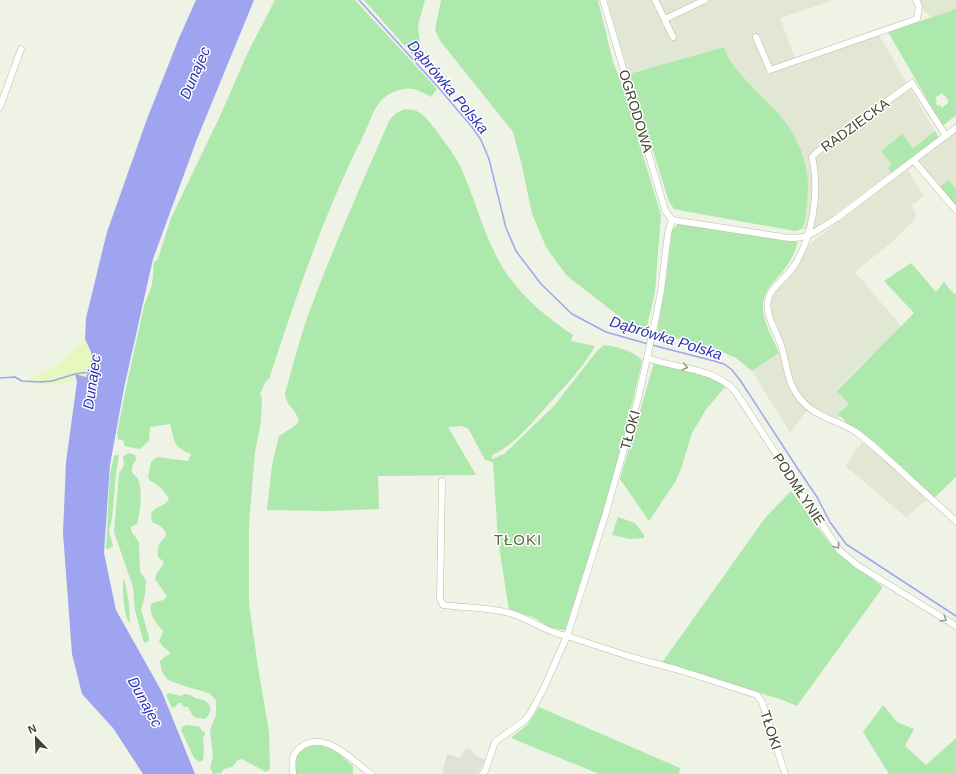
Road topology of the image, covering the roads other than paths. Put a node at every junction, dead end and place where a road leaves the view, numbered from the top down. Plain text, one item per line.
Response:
1 (603, 0) edge
2 (656, 0) edge
3 (705, 0) edge
4 (916, 0) edge
5 (665, 18) junction
6 (673, 37) dead end
7 (756, 37) dead end
8 (21, 49) dead end
9 (0, 107) edge
10 (956, 128) edge
11 (946, 136) junction
12 (914, 161) junction
13 (956, 210) edge
14 (672, 220) junction
15 (808, 236) junction
16 (648, 355) junction
17 (442, 481) dead end
18 (956, 522) edge
19 (956, 626) edge
20 (567, 636) junction
21 (293, 774) edge
22 (371, 774) edge
23 (482, 774) edge
24 (786, 774) edge

1 - 14 street, OGRODOWA
2 - 5 street
3 - 5 street
4 - 7 street
5 - 6 street
8 - 9 street
10 - 11 street
11 - 12 street
11 - 15 street, RADZIECKA
12 - 13 street
12 - 15 street
14 - 15 street
14 - 16 street, TŁOKI
15 - 18 street
16 -> 19 street, PODMŁYNIE
16 - 20 street, TŁOKI
17 - 20 street, TŁOKI
20 - 23 street, TŁOKI
20 - 24 street, TŁOKI
21 - 22 street

